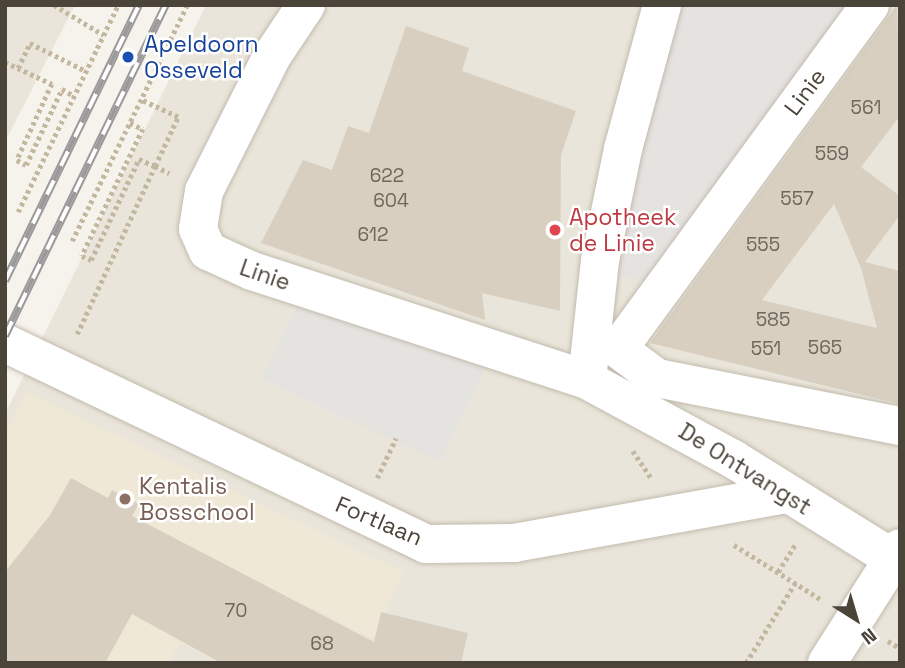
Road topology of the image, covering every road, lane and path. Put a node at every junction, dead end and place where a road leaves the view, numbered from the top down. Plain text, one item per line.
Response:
1 (54, 5) edge
2 (118, 5) edge
3 (187, 5) edge
4 (306, 5) edge
5 (662, 5) edge
6 (870, 5) edge
7 (104, 35) junction
8 (5, 62) edge
9 (18, 68) junction
10 (86, 71) junction
11 (74, 96) junction
12 (141, 100) junction
13 (130, 123) junction
14 (155, 166) junction
15 (18, 212) dead end
16 (72, 240) dead end
17 (5, 343) edge
18 (88, 344) dead end
19 (618, 349) junction
20 (587, 380) junction
21 (900, 426) edge
22 (396, 438) dead end
23 (362, 477) dead end
24 (650, 477) dead end
25 (637, 481) dead end
26 (374, 483) junction
27 (386, 488) dead end
28 (785, 494) junction
29 (896, 556) edge
30 (795, 583) dead end
31 (746, 663) edge
32 (827, 663) edge

1 - 7 path
2 - 7 path
3 - 12 path
4 - 20 street, Linie
5 - 20 street
6 - 19 street, Linie
7 - 10 path
8 - 9 path
9 - 10 path
9 - 11 path
10 - 11 path
11 - 15 path
12 - 13 path
12 - 14 path
13 - 14 path
13 - 16 path
14 - 18 path
17 - 28 street, Fortlaan
19 - 20 street, Linie
19 - 21 street
20 - 28 street, De Ontvangst
22 - 26 path
23 - 26 path, Fortlaan
24 - 25 path
26 - 27 path, Fortlaan
28 - 29 street, De Ontvangst
29 - 32 street
30 - 31 path

